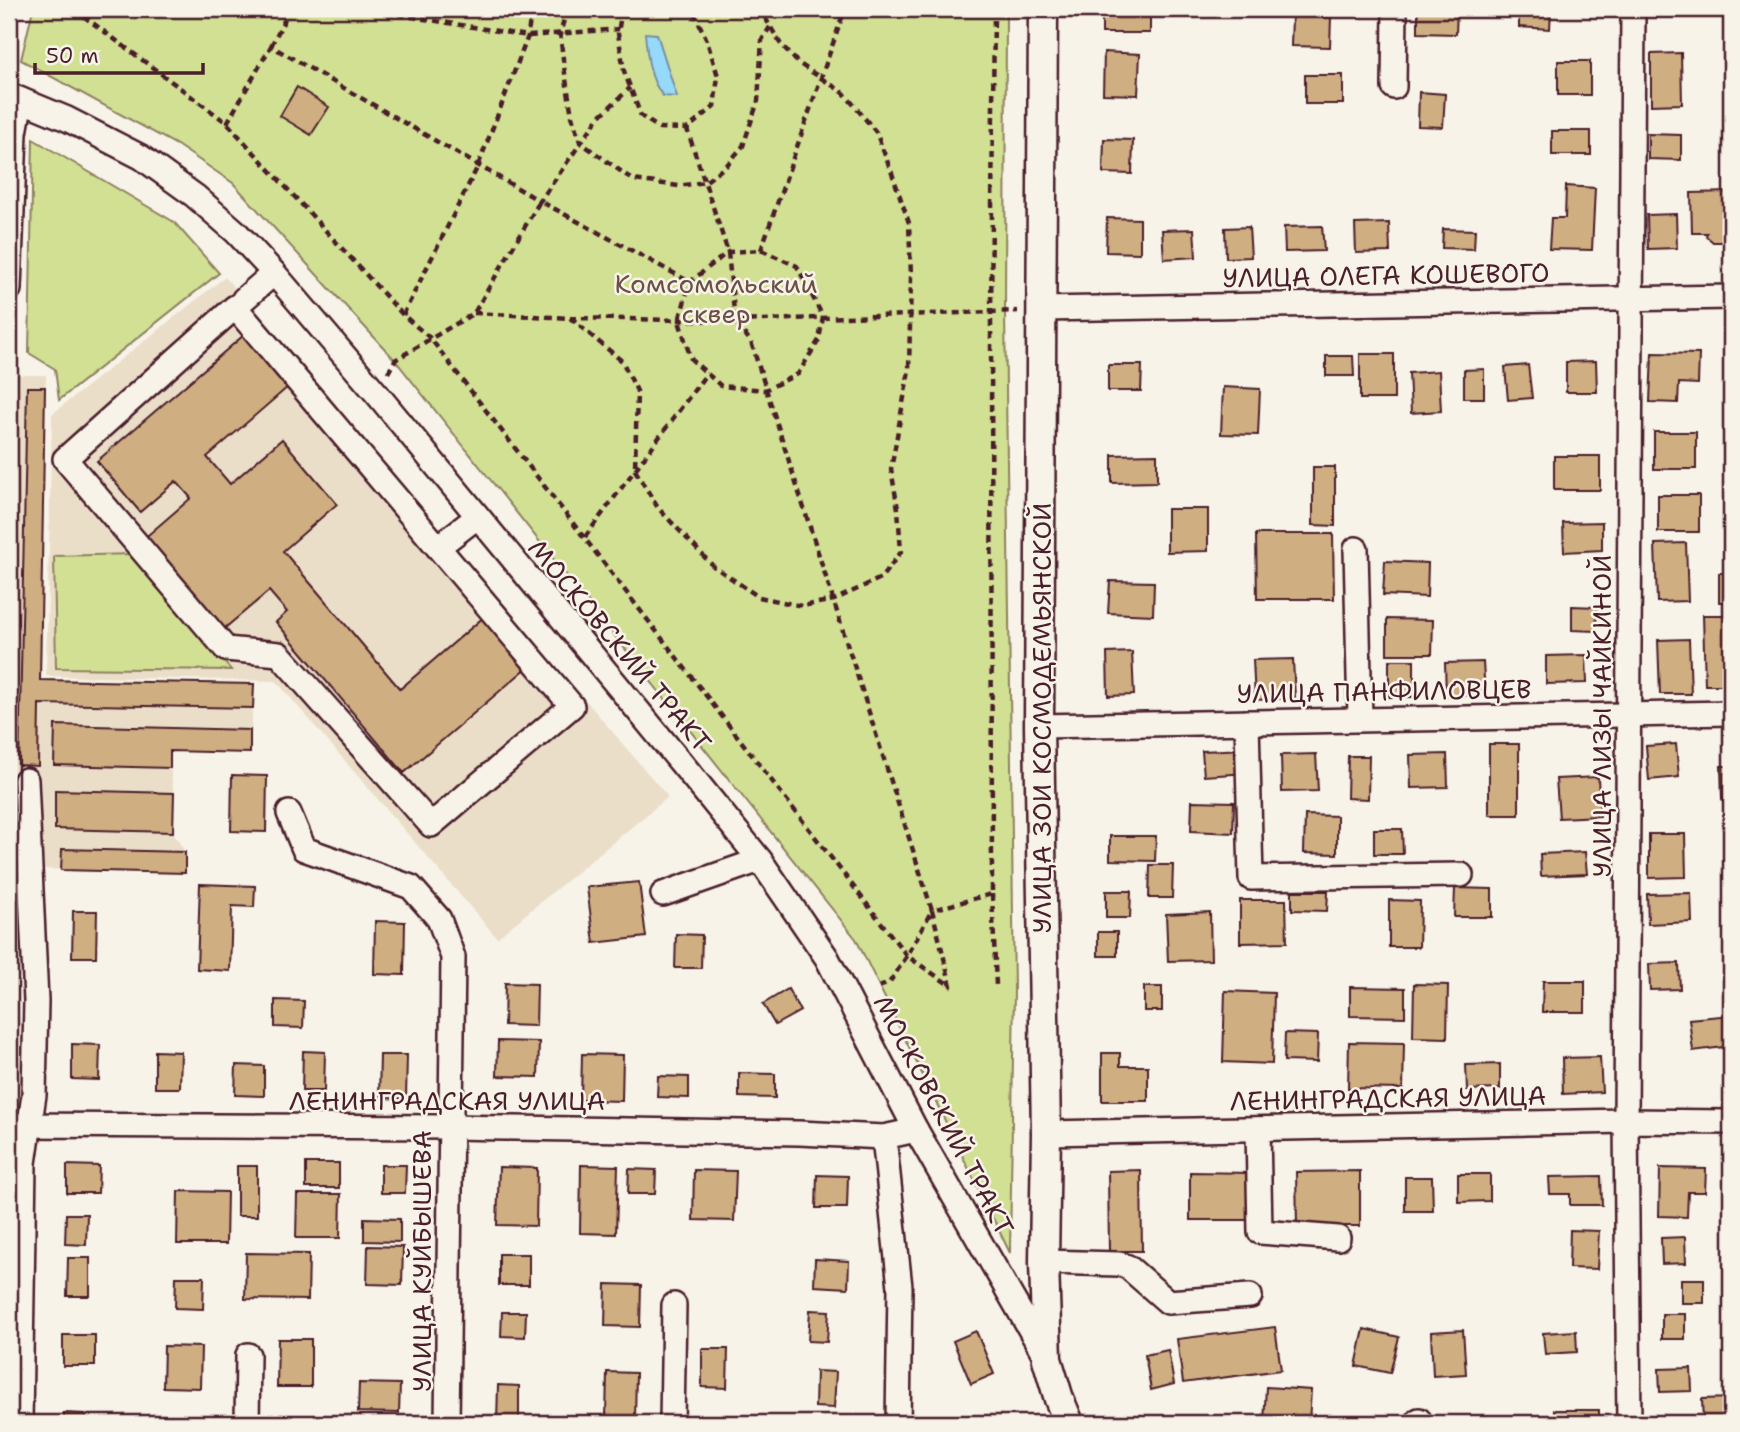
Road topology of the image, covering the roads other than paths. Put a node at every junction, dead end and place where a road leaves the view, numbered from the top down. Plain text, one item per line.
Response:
1 (1043, 9) edge
2 (1395, 9) edge
3 (1633, 9) edge
4 (1394, 88) dead end
5 (15, 98) edge
6 (274, 274) junction
7 (9, 289) edge
8 (1731, 297) edge
9 (1631, 298) junction
10 (244, 299) dead end
11 (1042, 309) junction
12 (477, 517) junction
13 (438, 547) junction
14 (1356, 549) dead end
15 (1731, 713) edge
16 (1629, 714) junction
17 (1360, 719) junction
18 (1247, 722) junction
19 (1039, 726) junction
20 (26, 780) dead end
21 (289, 813) dead end
22 (760, 860) junction
23 (1461, 875) dead end
24 (663, 894) dead end
25 (1626, 1121) junction
26 (1731, 1122) edge
27 (20, 1126) edge
28 (450, 1127) junction
29 (1258, 1129) junction
30 (916, 1130) junction
31 (1046, 1133) junction
32 (884, 1137) junction
33 (1338, 1238) dead end
34 (1044, 1262) junction
35 (1250, 1296) dead end
36 (674, 1305) dead end
37 (248, 1355) dead end
38 (1047, 1359) junction
39 (20, 1423) edge
40 (247, 1423) edge
41 (447, 1423) edge
42 (672, 1423) edge
43 (898, 1423) edge
44 (1069, 1423) edge
45 (1629, 1423) edge

1 - 11 main road, УЛИЦА ЗОИ КОСМОДЕМЬЯНСКОЙ
2 - 4 street
3 - 9 street, УЛИЦА ЛИЗЫ ЧАЙКИНОЙ
5 - 6 street, МОСКОВСКИЙ ТРАКТ
5 - 7 street
6 - 10 street
6 - 12 street, МОСКОВСКИЙ ТРАКТ
8 - 9 street, УЛИЦА ОЛЕГА КОШЕВОГО
9 - 11 street, УЛИЦА ОЛЕГА КОШЕВОГО
9 - 16 street, УЛИЦА ЛИЗЫ ЧАЙКИНОЙ
11 - 19 main road, УЛИЦА ЗОИ КОСМОДЕМЬЯНСКОЙ
12 - 13 street
12 - 22 street, МОСКОВСКИЙ ТРАКТ
13 - 13 street
14 - 17 street
15 - 16 street, УЛИЦА ПАНФИЛОВЦЕВ
16 - 17 street, УЛИЦА ПАНФИЛОВЦЕВ
16 - 25 street, УЛИЦА ЛИЗЫ ЧАЙКИНОЙ
17 - 18 street, УЛИЦА ПАНФИЛОВЦЕВ
18 - 19 street, УЛИЦА ПАНФИЛОВЦЕВ
18 - 23 street
19 - 31 main road, УЛИЦА ЗОИ КОСМОДЕМЬЯНСКОЙ
20 - 27 street
21 - 28 street, УЛИЦА КУЙБЫШЕВА
22 - 24 street
22 - 30 street, МОСКОВСКИЙ ТРАКТ
25 - 26 street, ЛЕНИНГРАДСКАЯ УЛИЦА
25 - 29 street, ЛЕНИНГРАДСКАЯ УЛИЦА
25 - 45 street, УЛИЦА ЛИЗЫ ЧАЙКИНОЙ
27 - 28 street, ЛЕНИНГРАДСКАЯ УЛИЦА
27 - 39 street
28 - 32 street, ЛЕНИНГРАДСКАЯ УЛИЦА
28 - 41 street, УЛИЦА КУЙБЫШЕВА
29 - 31 street, ЛЕНИНГРАДСКАЯ УЛИЦА
29 - 33 street
30 - 32 street, ЛЕНИНГРАДСКАЯ УЛИЦА
30 - 38 street, МОСКОВСКИЙ ТРАКТ
31 - 34 main road, УЛИЦА ЗОИ КОСМОДЕМЬЯНСКОЙ
32 - 43 street
34 - 35 street
34 - 38 main road, УЛИЦА ЗОИ КОСМОДЕМЬЯНСКОЙ
36 - 42 street
37 - 40 street
38 - 44 main road, УЛИЦА ЗОИ КОСМОДЕМЬЯНСКОЙ

